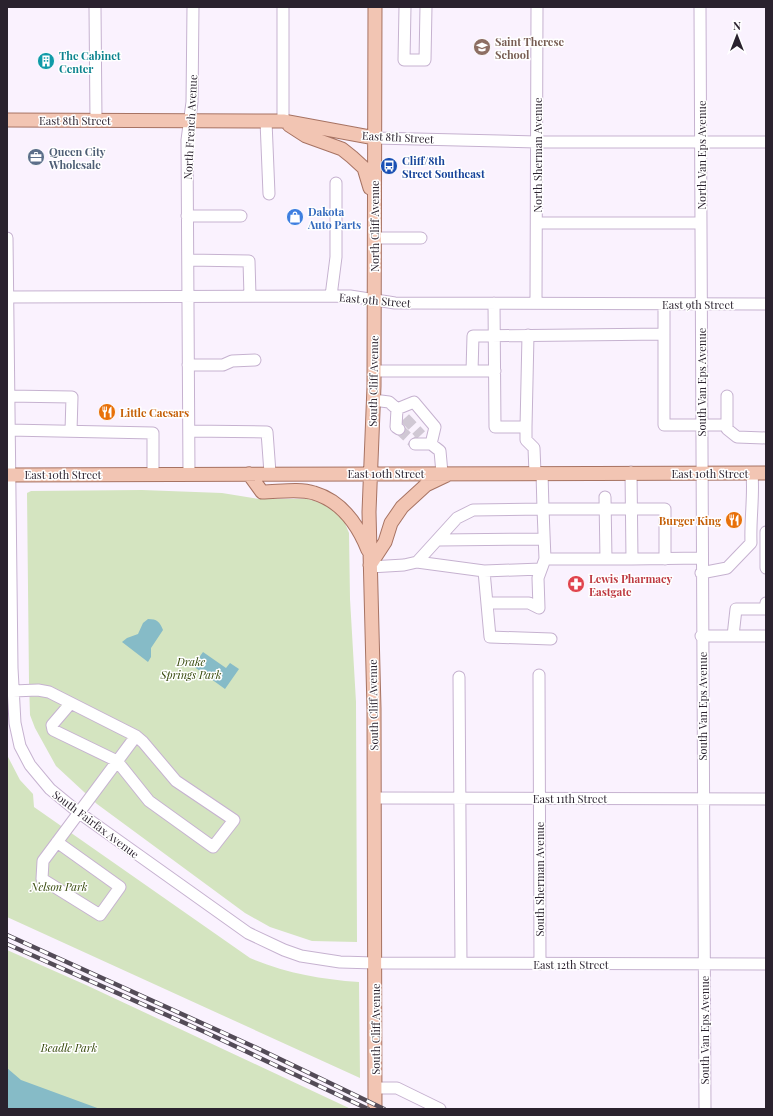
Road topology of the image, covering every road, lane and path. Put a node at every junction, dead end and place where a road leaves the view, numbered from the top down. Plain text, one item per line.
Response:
1 (95, 7) edge
2 (193, 7) edge
3 (283, 7) edge
4 (375, 7) edge
5 (405, 7) edge
6 (426, 7) edge
7 (536, 7) edge
8 (700, 7) edge
9 (7, 120) edge
10 (96, 120) junction
11 (190, 121) junction
12 (266, 121) junction
13 (283, 121) junction
14 (375, 138) junction
15 (537, 142) junction
16 (701, 142) junction
17 (766, 142) edge
18 (336, 183) dead end
19 (269, 194) dead end
20 (375, 213) junction
21 (187, 216) junction
22 (241, 216) dead end
23 (537, 223) junction
24 (701, 223) junction
25 (7, 238) edge
26 (374, 238) junction
27 (421, 238) dead end
28 (188, 260) junction
29 (187, 296) junction
30 (250, 296) junction
31 (331, 296) junction
32 (7, 297) edge
33 (374, 300) junction
34 (494, 303) junction
35 (536, 303) junction
36 (664, 304) junction
37 (701, 304) junction
38 (766, 304) edge
39 (664, 334) junction
40 (528, 335) junction
41 (496, 336) junction
42 (255, 360) dead end
43 (188, 366) junction
44 (374, 370) junction
45 (472, 371) junction
46 (495, 371) junction
47 (8, 389) edge
48 (727, 396) dead end
49 (373, 400) junction
50 (397, 409) junction
51 (405, 418) tunnel mouth
52 (701, 425) junction
53 (727, 425) junction
54 (526, 427) junction
55 (399, 429) tunnel mouth
56 (9, 430) junction
57 (71, 432) junction
58 (189, 432) junction
59 (766, 438) edge
60 (418, 440) tunnel mouth
61 (431, 444) junction
62 (631, 472) junction
63 (701, 472) junction
64 (270, 473) junction
65 (370, 473) junction
66 (448, 473) junction
67 (539, 473) junction
68 (752, 473) junction
69 (766, 473) edge
70 (153, 474) junction
71 (189, 474) junction
72 (249, 474) junction
73 (8, 475) edge
74 (605, 497) dead end
75 (543, 509) junction
76 (605, 509) junction
77 (631, 510) junction
78 (766, 532) edge
79 (544, 539) junction
80 (439, 540) junction
81 (666, 558) junction
82 (701, 558) junction
83 (606, 559) junction
84 (632, 559) junction
85 (370, 562) junction
86 (418, 562) junction
87 (543, 564) junction
88 (766, 568) edge
89 (484, 571) junction
90 (701, 573) junction
91 (487, 603) junction
92 (766, 603) edge
93 (701, 636) junction
94 (733, 636) junction
95 (766, 636) edge
96 (551, 639) dead end
97 (539, 675) dead end
98 (459, 677) dead end
99 (13, 691) junction
100 (70, 704) junction
101 (136, 736) junction
102 (117, 761) junction
103 (374, 798) junction
104 (461, 798) junction
105 (539, 798) junction
106 (702, 798) junction
107 (766, 799) edge
108 (78, 812) junction
109 (57, 842) junction
110 (375, 963) junction
111 (461, 963) junction
112 (540, 964) junction
113 (766, 964) edge
114 (704, 965) junction
115 (375, 1088) junction
116 (375, 1109) edge
117 (440, 1109) edge
118 (704, 1109) edge

1 - 10 street
2 - 11 street, North French Avenue
3 - 13 street
4 - 14 main road, North Cliff Avenue
5 - 6 street
7 - 15 street, North Sherman Avenue
8 - 16 street, North Van Eps Avenue
9 - 10 main road, East 8th Street
10 - 11 main road, East 8th Street
11 - 12 main road, East 8th Street
11 - 21 street, North French Avenue
12 - 13 main road, East 8th Street
12 - 19 street
13 - 14 main road, East 8th Street
13 - 20 main road
14 - 15 street, East 8th Street
14 - 20 main road, North Cliff Avenue
15 - 16 street, East 8th Street
15 - 23 street, North Sherman Avenue
16 - 17 street, East 8th Street
16 - 24 street, North Van Eps Avenue
18 - 31 street
20 - 26 main road, North Cliff Avenue
21 - 22 street
21 - 28 street, North French Avenue
23 - 24 street
23 - 35 street, North Sherman Avenue
24 - 37 street, North Van Eps Avenue
25 - 32 street, South Fairfax Avenue
26 - 27 street
26 - 33 main road, North Cliff Avenue
28 - 29 street, North French Avenue
28 - 30 street
29 - 30 street, East 9th Street
29 - 32 street, East 9th Street
29 - 43 street, North French Avenue
30 - 31 street, East 9th Street
31 - 33 street, East 9th Street
32 - 47 street, South Fairfax Avenue
33 - 34 street, East 9th Street
33 - 44 main road, South Cliff Avenue
34 - 35 street, East 9th Street
34 - 41 street
35 - 36 street, East 9th Street
36 - 37 street, East 9th Street
36 - 39 street
37 - 38 street, East 9th Street
37 - 52 street, South Van Eps Avenue
39 - 40 street
39 - 52 street
40 - 41 street
40 - 54 street
41 - 45 street
41 - 46 street
42 - 43 street
43 - 58 street, North French Avenue
44 - 45 street
44 - 49 main road, South Cliff Avenue
45 - 46 street
46 - 54 street
47 - 56 street, South Fairfax Avenue
47 - 57 street
48 - 53 street
49 - 50 street
49 - 65 main road, South Cliff Avenue
50 - 51 street
50 - 55 street
50 - 61 street
52 - 53 street
52 - 63 street, South Van Eps Avenue
53 - 59 street
54 - 67 street
56 - 57 street
56 - 73 street, South Fairfax Avenue
57 - 70 street
58 - 64 street
58 - 71 street, North French Avenue
60 - 61 street
61 - 66 street
62 - 63 main road, East 10th Street
62 - 67 main road, East 10th Street
62 - 77 street
63 - 68 main road, East 10th Street
63 - 82 street, South Van Eps Avenue
64 - 65 main road, East 10th Street
64 - 72 main road, East 10th Street
65 - 66 main road, East 10th Street
65 - 85 main road, South Cliff Avenue
66 - 67 main road, East 10th Street
66 - 85 main road
67 - 75 street
68 - 69 main road, East 10th Street
68 - 90 street
70 - 71 main road, East 10th Street
70 - 73 main road, East 10th Street
71 - 72 main road, East 10th Street
72 - 85 main road
73 - 99 street, South Fairfax Avenue
74 - 76 street
75 - 76 street
75 - 79 street
75 - 80 street
76 - 77 street
76 - 83 street
77 - 81 street
77 - 84 street
78 - 88 street
79 - 80 street
79 - 87 street
80 - 86 street
81 - 82 street
81 - 84 street
82 - 90 street, South Van Eps Avenue
83 - 84 street
83 - 87 street
85 - 86 street
85 - 103 main road, South Cliff Avenue
86 - 89 street
87 - 89 street
87 - 91 street
89 - 91 street
90 - 93 street, South Van Eps Avenue
91 - 96 street
92 - 94 street
93 - 94 street
93 - 106 street, South Van Eps Avenue
94 - 95 street
97 - 105 street, South Sherman Avenue
98 - 104 street
99 - 100 street
99 - 108 street, South Fairfax Avenue
100 - 101 street
100 - 102 street
101 - 102 street
101 - 102 street
102 - 108 street
103 - 104 street, East 11th Street
103 - 110 main road, South Cliff Avenue
104 - 105 street, East 11th Street
104 - 111 street
105 - 106 street, East 11th Street
105 - 112 street, South Sherman Avenue
106 - 107 street, East 11th Street
106 - 114 street, South Van Eps Avenue
108 - 109 street
108 - 110 street, South Fairfax Avenue
109 - 109 street
110 - 111 street, East 12th Street
110 - 115 main road, South Cliff Avenue
111 - 112 street, East 12th Street
112 - 114 street, East 12th Street
113 - 114 street, East 12th Street
114 - 118 street, South Van Eps Avenue
115 - 116 main road, South Cliff Avenue
115 - 117 street

